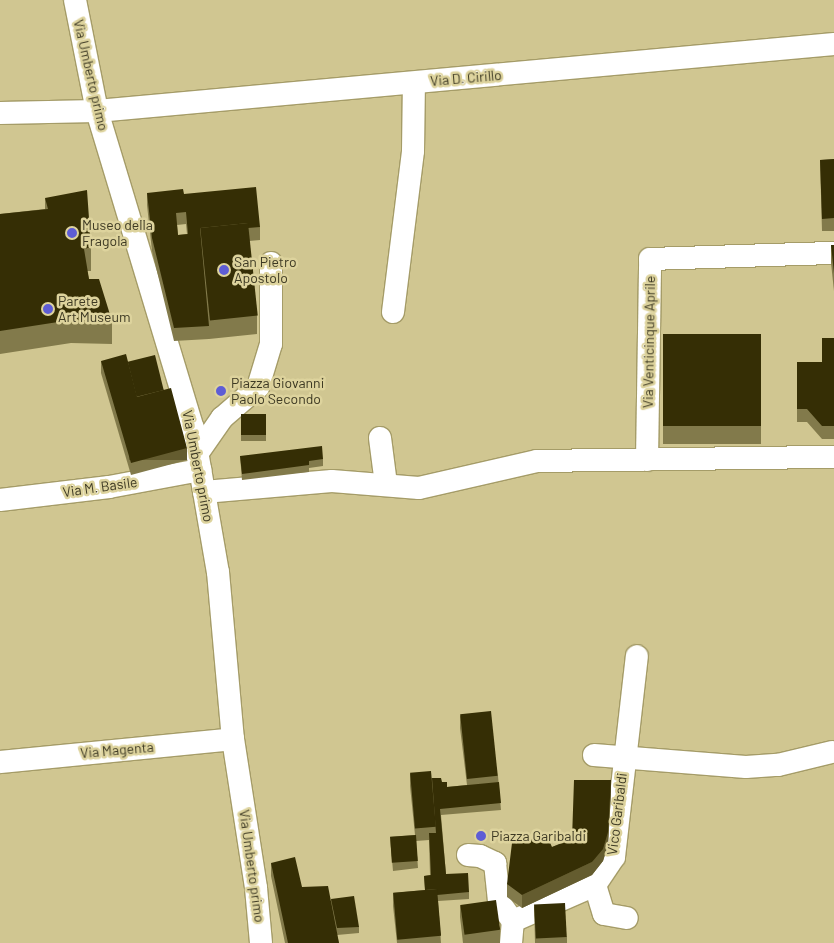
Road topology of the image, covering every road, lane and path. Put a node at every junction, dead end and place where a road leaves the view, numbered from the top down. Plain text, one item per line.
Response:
1 (75, 0) edge
2 (834, 44) edge
3 (414, 83) junction
4 (97, 111) junction
5 (0, 112) edge
6 (834, 253) edge
7 (271, 263) dead end
8 (393, 312) dead end
9 (380, 438) dead end
10 (834, 457) edge
11 (647, 460) junction
12 (199, 462) junction
13 (386, 484) junction
14 (204, 492) junction
15 (0, 500) edge
16 (637, 656) dead end
17 (233, 739) junction
18 (832, 752) dead end
19 (594, 755) dead end
20 (623, 756) junction
21 (0, 762) edge
22 (468, 855) dead end
23 (595, 885) junction
24 (627, 918) dead end
25 (513, 921) junction
26 (261, 943) edge
27 (510, 943) edge

1 - 4 street, Via Umberto primo
2 - 3 street, Via D. Cirillo
3 - 4 street, Via D. Cirillo
3 - 8 street
4 - 5 street, Via D. Cirillo
4 - 12 street, Via Umberto primo
6 - 11 street, Via Venticinque Aprile
7 - 12 street, Via Umberto primo
9 - 13 street
10 - 11 street
11 - 13 street
12 - 14 street, Via Umberto primo
12 - 15 street, Via M. Basile
13 - 14 street
14 - 17 street, Via Umberto primo
16 - 20 street, Vico Garibaldi
17 - 21 street, Via Magenta
17 - 26 street, Via Umberto primo
18 - 20 street
19 - 20 street
20 - 23 street, Vico Garibaldi
22 - 25 street
23 - 24 street
23 - 25 street
25 - 27 street

